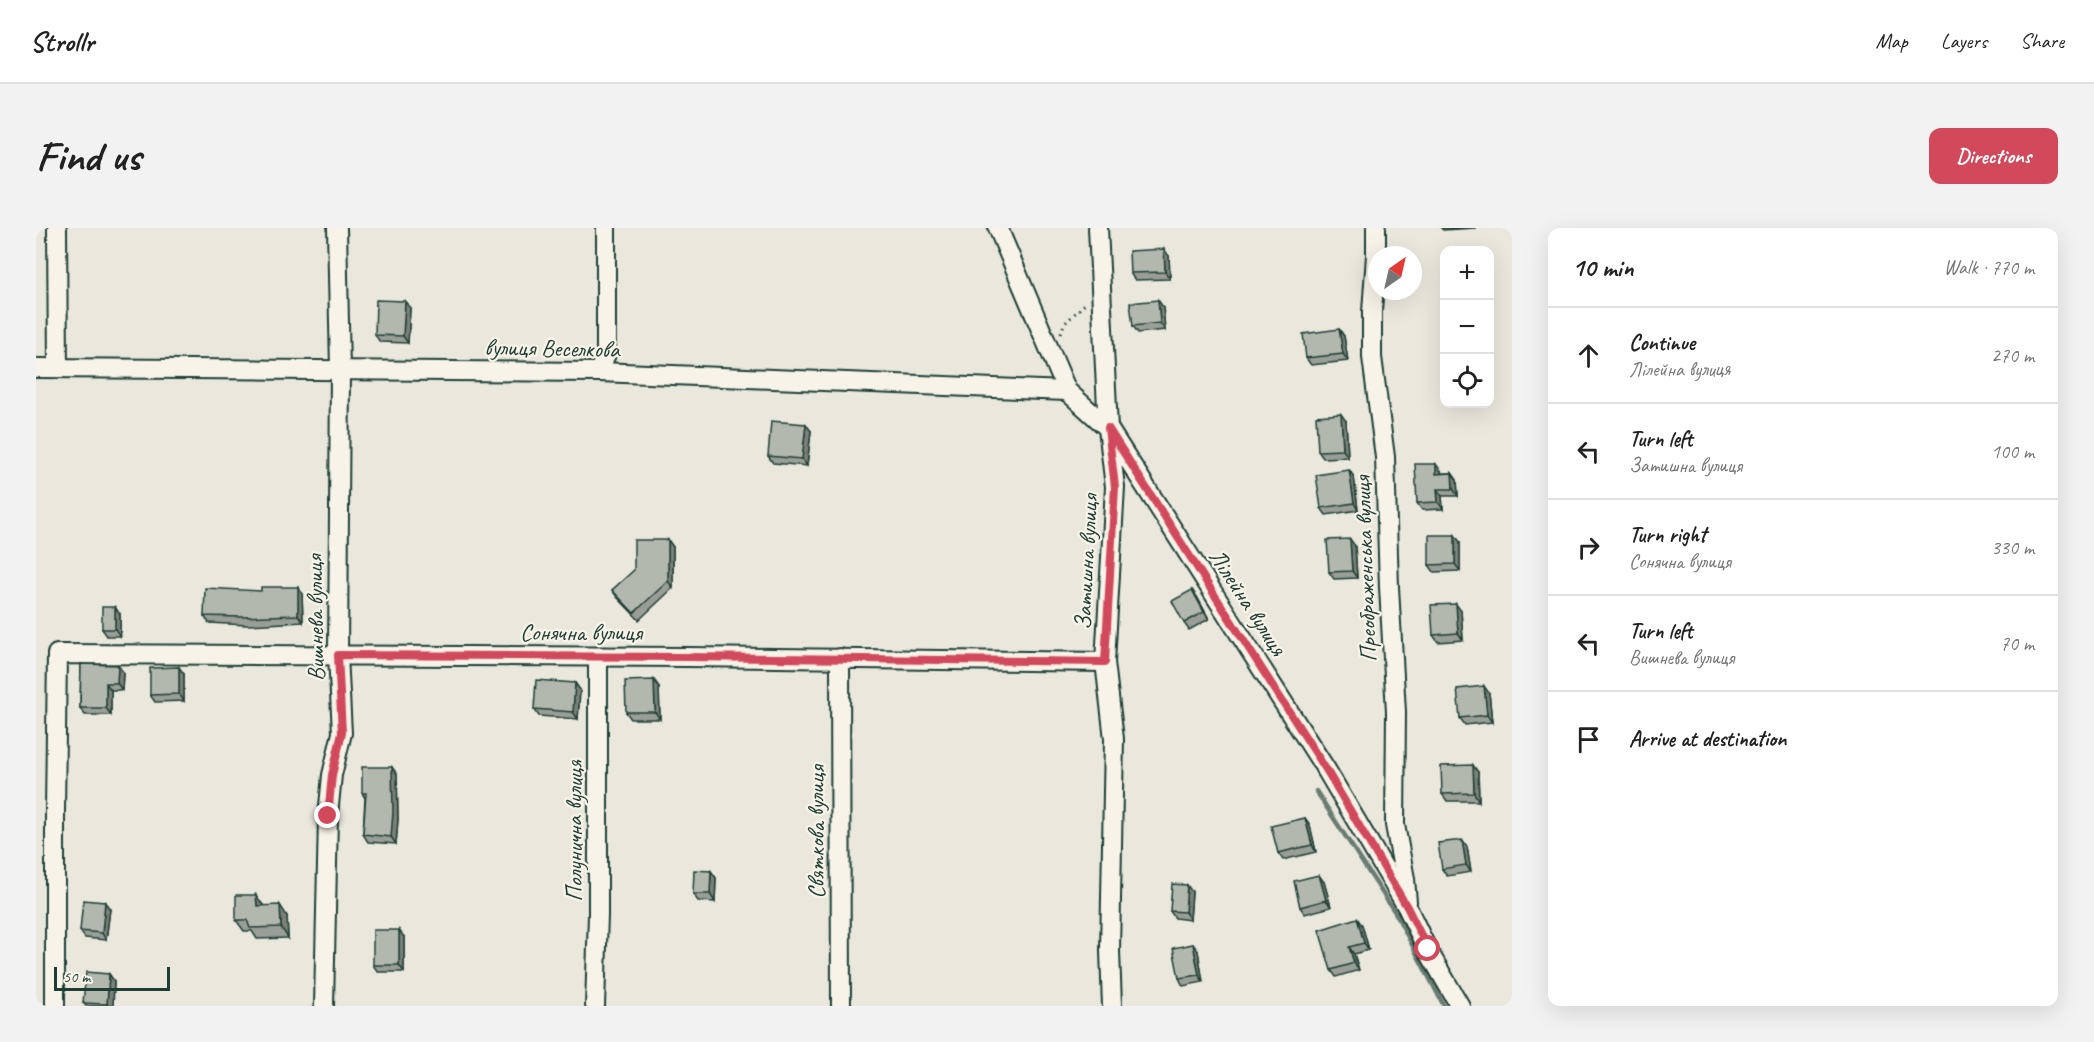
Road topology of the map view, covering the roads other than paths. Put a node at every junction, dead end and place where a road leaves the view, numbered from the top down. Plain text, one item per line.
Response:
1 (57, 228) edge
2 (337, 228) edge
3 (606, 228) edge
4 (998, 228) edge
5 (1098, 228) edge
6 (1376, 228) edge
7 (36, 368) edge
8 (58, 368) junction
9 (340, 369) junction
10 (599, 372) junction
11 (1067, 391) junction
12 (1108, 428) junction
13 (338, 655) junction
14 (598, 657) junction
15 (840, 658) junction
16 (1105, 662) junction
17 (1407, 907) junction
18 (55, 1006) edge
19 (324, 1006) edge
20 (595, 1006) edge
21 (841, 1006) edge
22 (1112, 1006) edge
23 (1460, 1006) edge

1 - 8 street
2 - 9 street, Вишнева вулиця
3 - 10 street
4 - 11 street, Лілейна вулиця
5 - 12 street, Затишна вулиця
6 - 17 street, Преображенська вулиця
7 - 8 street, вулиця Веселкова
8 - 9 street, вулиця Веселкова
9 - 10 street, вулиця Веселкова
9 - 13 street, Вишнева вулиця
10 - 11 street, вулиця Веселкова
11 - 12 street, Лілейна вулиця
12 - 16 street, Затишна вулиця
12 - 17 street, Лілейна вулиця
13 - 14 street, Сонячна вулиця
13 - 18 street, Сонячна вулиця
13 - 19 street, Вишнева вулиця
14 - 15 street, Сонячна вулиця
14 - 20 street, Полунична вулиця
15 - 16 street, Сонячна вулиця
15 - 21 street, Святкова вулиця
16 - 22 street, Затишна вулиця
17 - 23 street, Лілейна вулиця

